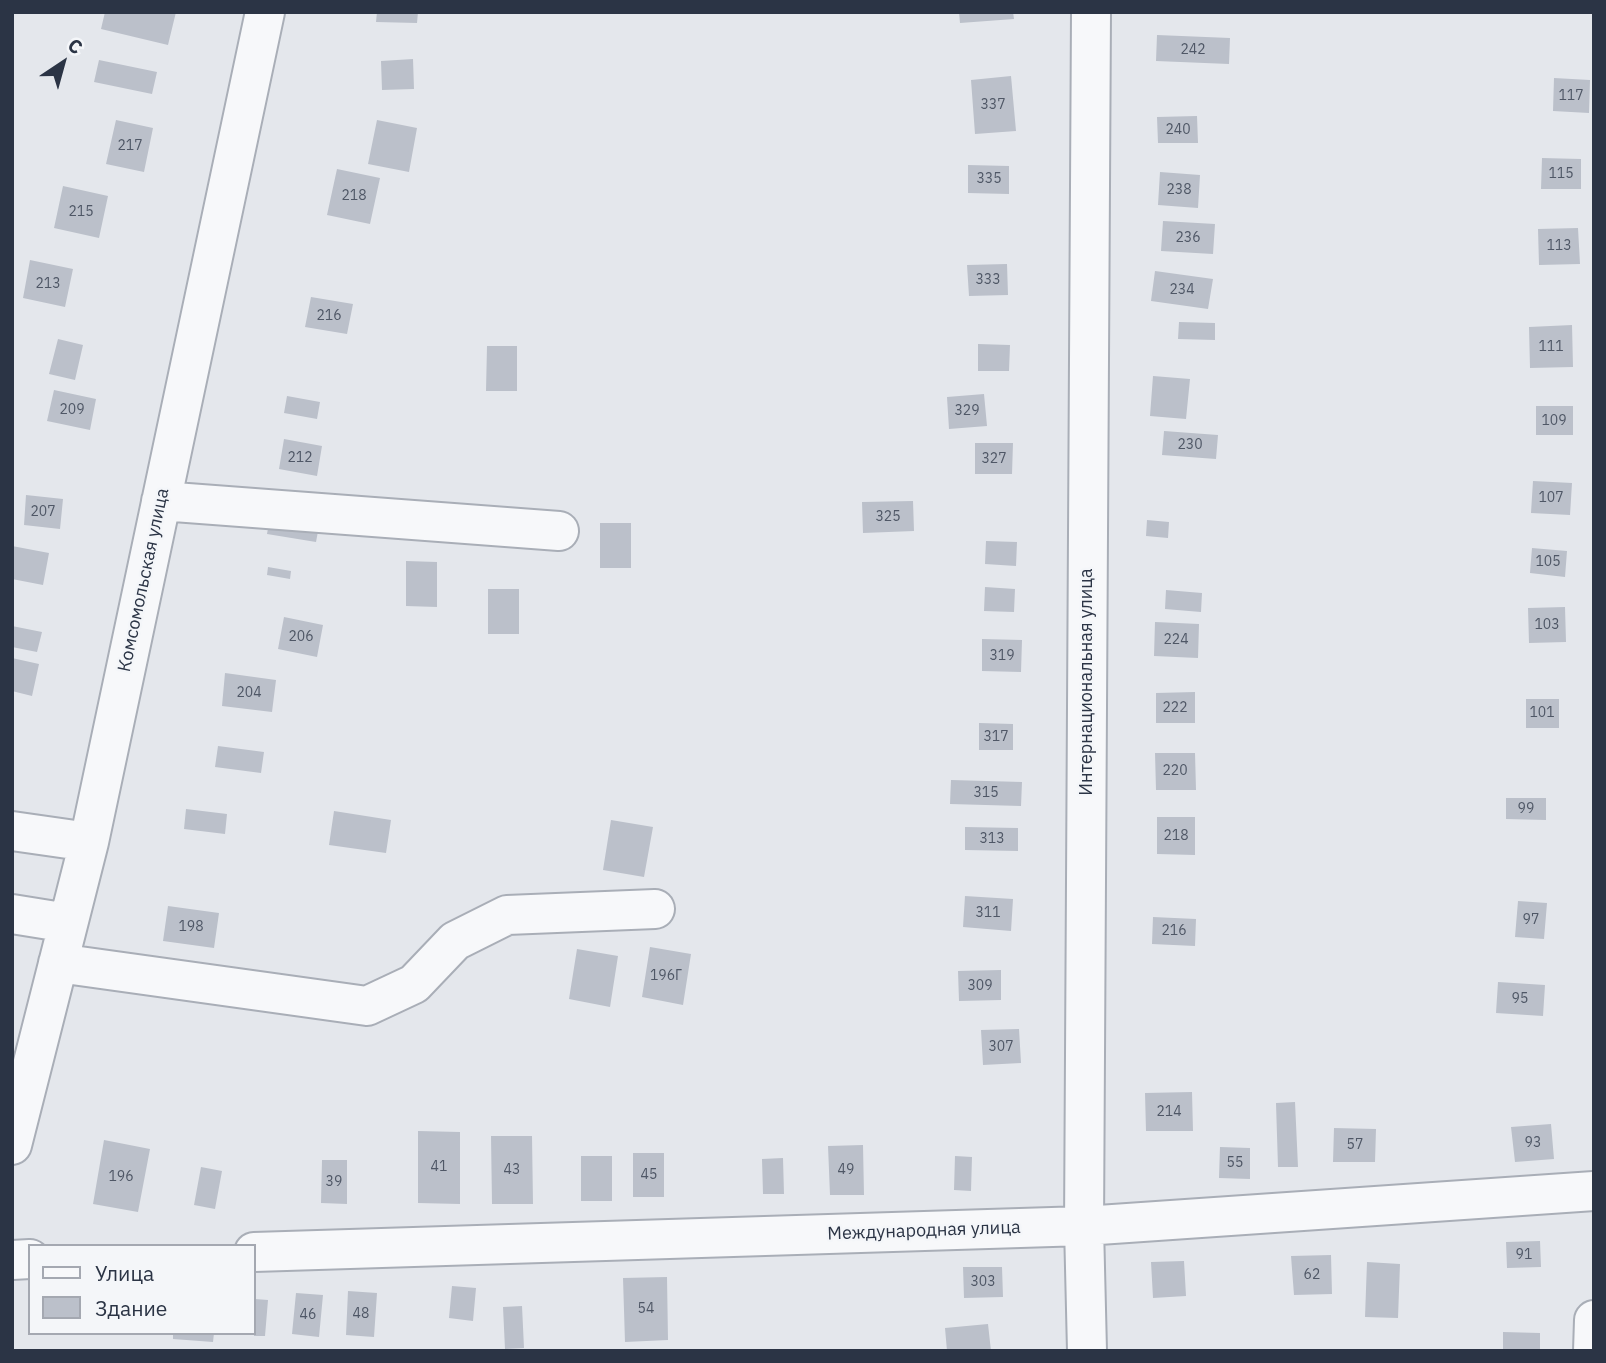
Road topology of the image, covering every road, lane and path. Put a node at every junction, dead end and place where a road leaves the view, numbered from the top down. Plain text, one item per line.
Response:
1 (265, 12) edge
2 (1091, 12) edge
3 (161, 501) junction
4 (559, 531) dead end
5 (12, 831) edge
6 (89, 842) junction
7 (655, 909) dead end
8 (12, 914) edge
9 (68, 923) junction
10 (58, 963) junction
11 (12, 1145) edge
12 (1594, 1191) edge
13 (1084, 1226) junction
14 (256, 1252) edge
15 (1594, 1320) edge
16 (1087, 1351) edge
17 (1593, 1351) edge

1 - 3 street, Комсомольская улица
2 - 13 street, Интернациональная улица
3 - 4 street
3 - 6 street, Комсомольская улица
5 - 6 street
6 - 9 street, Комсомольская улица
7 - 10 street
8 - 9 street
9 - 10 street, Комсомольская улица
10 - 11 street, Комсомольская улица
12 - 13 street, Международная улица
13 - 14 street, Международная улица
13 - 16 street, Интернациональная улица
15 - 17 street

